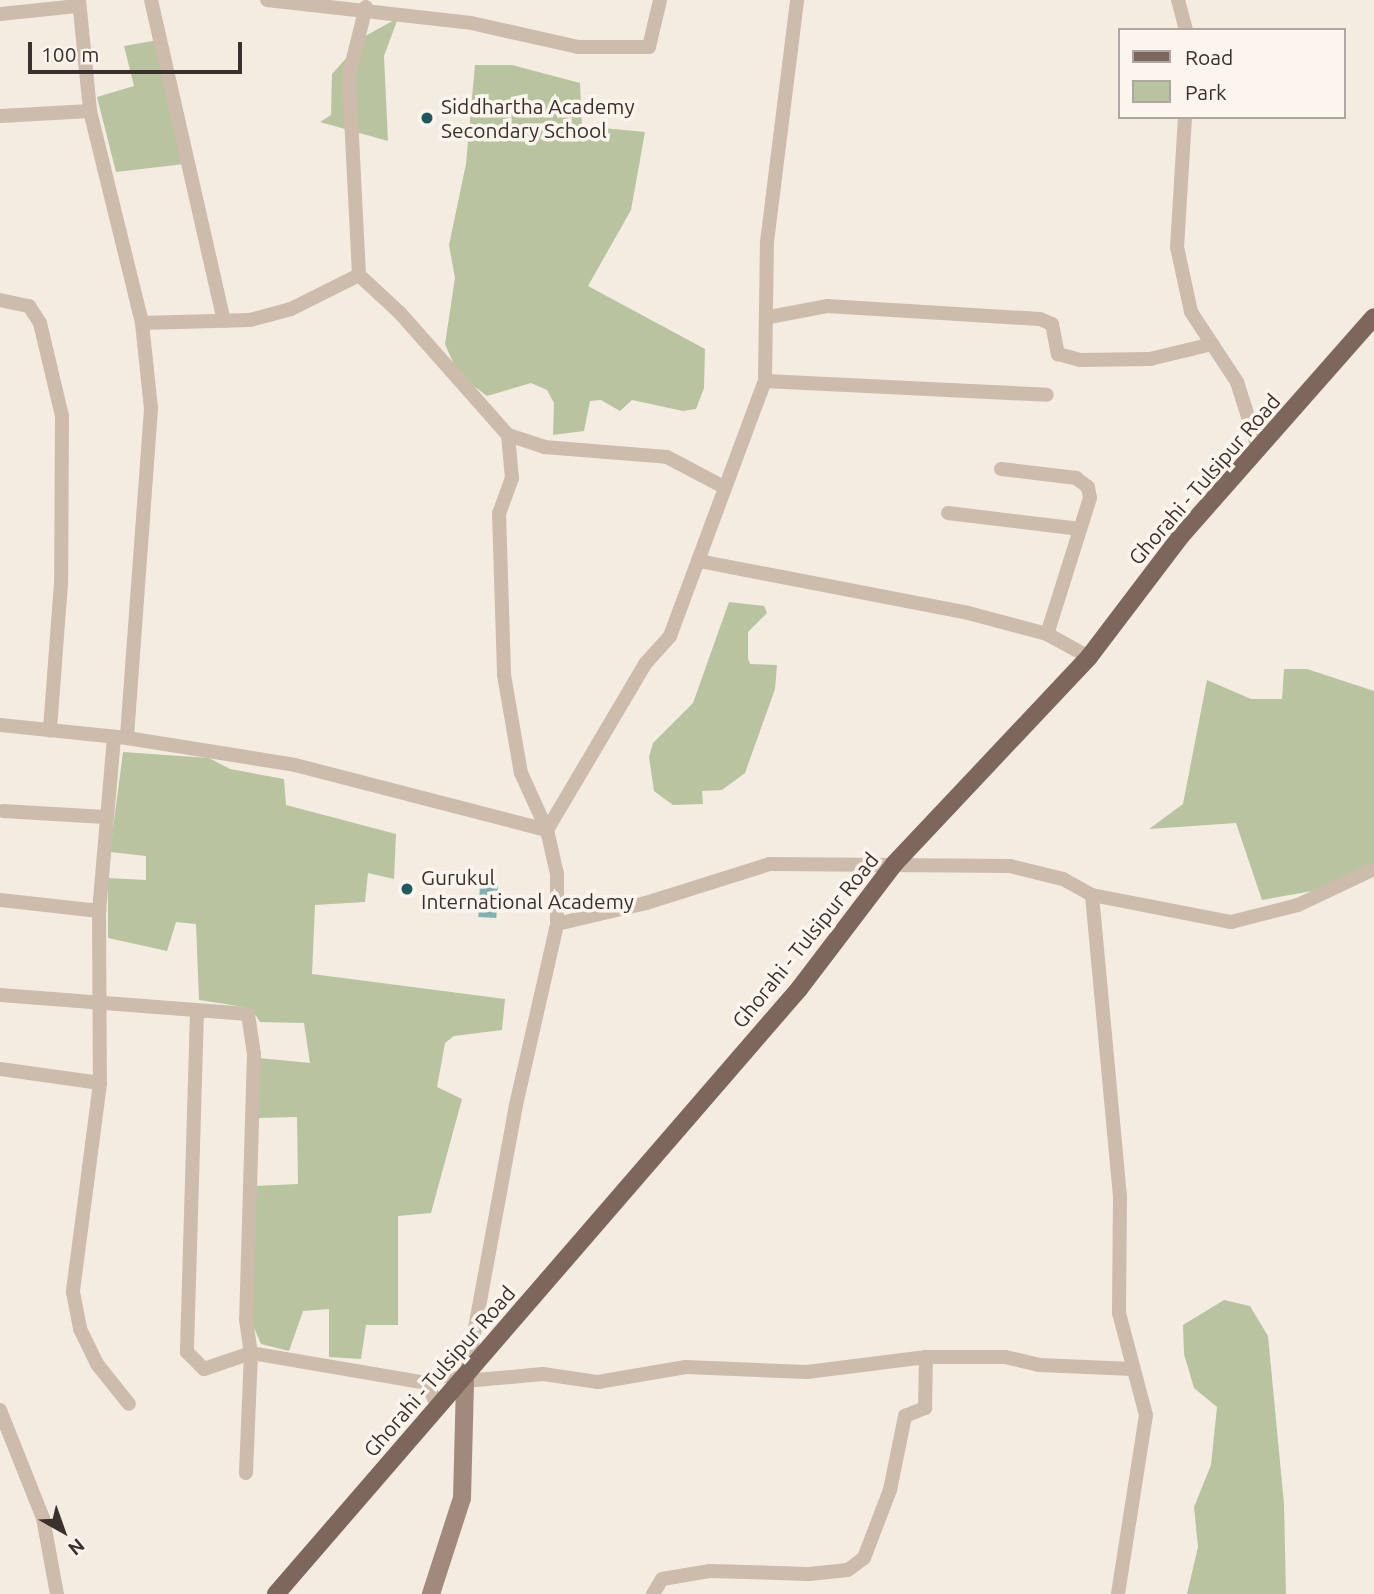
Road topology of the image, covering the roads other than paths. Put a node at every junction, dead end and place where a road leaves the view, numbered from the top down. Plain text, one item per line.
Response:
1 (150, 0) edge
2 (267, 0) edge
3 (660, 0) edge
4 (797, 0) edge
5 (1178, 0) edge
6 (78, 3) edge
7 (366, 7) junction
8 (0, 15) edge
9 (1185, 28) edge
10 (90, 111) junction
11 (0, 116) edge
12 (1185, 119) edge
13 (359, 275) junction
14 (0, 300) edge
15 (769, 317) junction
16 (1374, 317) edge
17 (224, 321) junction
18 (142, 323) junction
19 (1212, 344) junction
20 (765, 381) junction
21 (1046, 395) dead end
22 (508, 435) junction
23 (1259, 451) junction
24 (1001, 469) dead end
25 (724, 487) junction
26 (948, 513) dead end
27 (1080, 529) junction
28 (699, 561) junction
29 (1047, 634) junction
30 (1089, 657) junction
31 (0, 725) edge
32 (50, 731) junction
33 (120, 737) junction
34 (3, 811) dead end
35 (106, 817) junction
36 (547, 830) junction
37 (895, 863) junction
38 (1374, 870) edge
39 (1092, 895) junction
40 (0, 900) edge
41 (99, 911) junction
42 (557, 923) junction
43 (0, 995) edge
44 (97, 1002) junction
45 (197, 1012) junction
46 (0, 1069) edge
47 (100, 1083) junction
48 (251, 1353) junction
49 (926, 1357) junction
50 (1133, 1369) junction
51 (465, 1381) junction
52 (427, 1383) junction
53 (129, 1404) dead end
54 (438, 1407) junction
55 (0, 1410) edge
56 (247, 1473) dead end
57 (57, 1594) edge
58 (276, 1594) edge
59 (431, 1594) edge
60 (653, 1594) edge
61 (1118, 1594) edge

1 - 17 street
2 - 7 street
3 - 7 street
4 - 15 street
5 - 9 street
6 - 8 street
6 - 10 street
7 - 13 street
10 - 11 street
10 - 18 street
12 - 19 street
13 - 17 street
13 - 22 street
14 - 32 street
15 - 19 street
15 - 20 street
16 - 23 main road, Ghorahi - Tulsipur Road
17 - 18 street
18 - 33 street
19 - 23 street
20 - 21 street
20 - 25 street
22 - 25 street
22 - 36 street
23 - 30 main road, Ghorahi - Tulsipur Road
24 - 27 street
25 - 28 street
26 - 27 street
27 - 29 street
28 - 29 street
28 - 36 street
29 - 30 street
30 - 37 main road, Ghorahi - Tulsipur Road
31 - 32 street
32 - 33 street
33 - 35 street
33 - 36 street
34 - 35 street
35 - 41 street
36 - 42 street
37 - 39 street
37 - 42 street
37 - 51 main road, Ghorahi - Tulsipur Road
38 - 39 street
39 - 50 street
40 - 41 street
41 - 44 street
42 - 51 street
43 - 44 street
44 - 45 street
44 - 47 street
45 - 48 street
45 - 48 street
46 - 47 street
47 - 53 street
48 - 52 street
48 - 56 street
49 - 50 street
49 - 51 street
49 - 60 street
50 - 61 street
51 - 52 street
51 - 54 main road, Ghorahi - Tulsipur Road
51 - 59 street
52 - 54 street
54 - 58 main road, Ghorahi - Tulsipur Road
55 - 57 street

